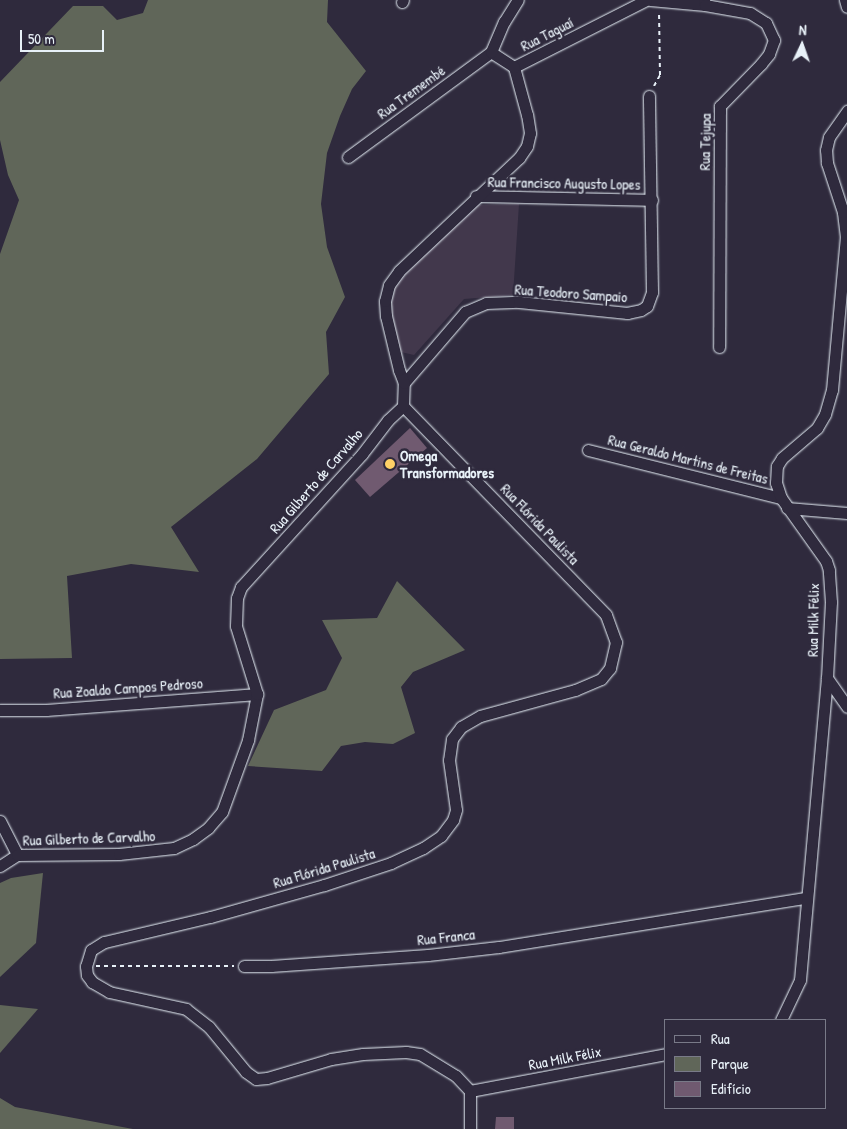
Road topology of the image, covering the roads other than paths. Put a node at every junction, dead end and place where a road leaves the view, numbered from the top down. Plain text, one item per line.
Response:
1 (518, 0) edge
2 (646, 0) edge
3 (845, 0) edge
4 (655, 1) edge
5 (704, 3) edge
6 (847, 7) edge
7 (490, 52) junction
8 (514, 67) junction
9 (649, 96) road end
10 (847, 111) edge
11 (348, 157) dead end
12 (476, 196) junction
13 (652, 200) junction
14 (720, 347) dead end
15 (404, 383) junction
16 (403, 406) junction
17 (588, 450) dead end
18 (781, 498) junction
19 (787, 508) junction
20 (847, 512) edge
21 (827, 678) junction
22 (258, 694) junction
23 (847, 707) edge
24 (0, 710) edge
25 (0, 821) edge
26 (18, 855) junction
27 (0, 866) edge
28 (806, 898) junction
29 (244, 966) road end
30 (781, 1019) edge
31 (664, 1054) edge
32 (470, 1091) junction
33 (470, 1129) edge

1 - 7 street
2 - 8 street, Rua Taguaí
3 - 6 street
4 - 5 street, Rua Tejupa
5 - 14 street, Rua Tejupa
7 - 8 street
7 - 11 street, Rua Tremembé
8 - 12 street
9 - 13 street, Rua Teodoro Sampaio
10 - 18 street, Rua Milk Félix
12 - 13 street, Rua Francisco Augusto Lopes
12 - 15 street
13 - 15 street, Rua Teodoro Sampaio
15 - 16 street
16 - 22 street, Rua Gilberto de Carvalho
16 - 32 street, Rua Flórida Paulista
17 - 18 street, Rua Geraldo Martins de Freitas
18 - 19 street, Rua Milk Félix
19 - 20 street
19 - 21 street, Rua Milk Félix
21 - 23 street
21 - 28 street, Rua Milk Félix
22 - 24 street, Rua Zoaldo Campos Pedroso
22 - 26 street, Rua Gilberto de Carvalho
25 - 26 street
26 - 27 street, Rua Gilberto de Carvalho
28 - 29 street, Rua Franca
28 - 30 street, Rua Milk Félix
31 - 32 street, Rua Milk Félix
32 - 33 street

